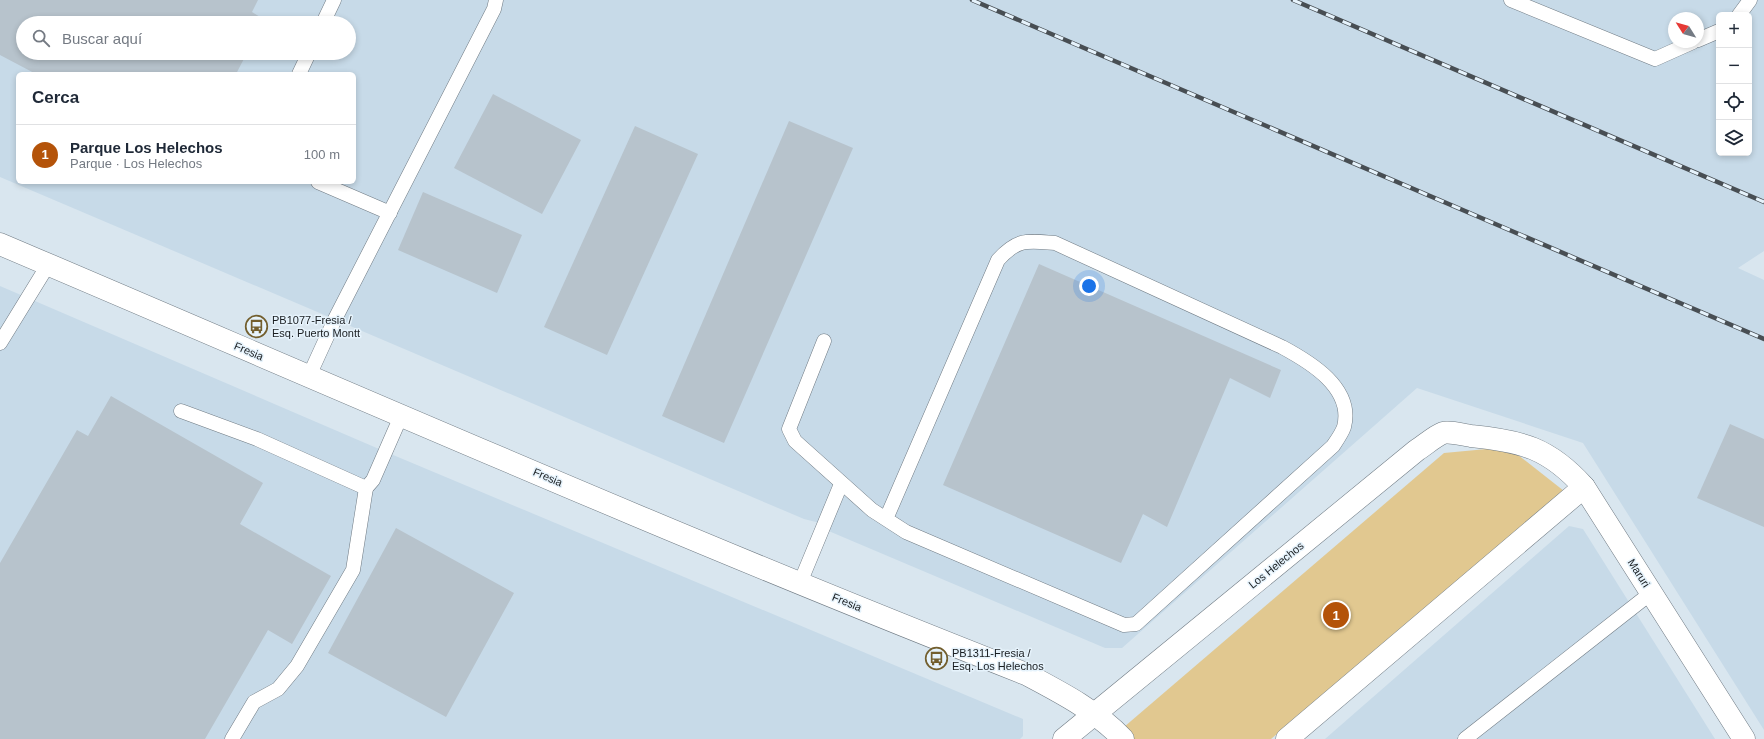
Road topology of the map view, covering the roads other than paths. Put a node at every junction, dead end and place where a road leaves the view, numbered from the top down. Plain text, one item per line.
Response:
1 (334, 0) edge
2 (496, 0) edge
3 (1511, 0) edge
4 (1750, 0) edge
5 (1741, 12) edge
6 (326, 16) edge
7 (1716, 31) edge
8 (1704, 37) edge
9 (1680, 48) edge
10 (306, 60) edge
11 (300, 72) edge
12 (323, 184) edge
13 (390, 213) junction
14 (0, 244) edge
15 (48, 265) junction
16 (824, 341) dead end
17 (0, 343) edge
18 (309, 376) junction
19 (181, 411) dead end
20 (401, 416) junction
21 (1504, 439) joint
22 (841, 484) junction
23 (1584, 487) junction
24 (366, 488) junction
25 (886, 519) junction
26 (800, 583) junction
27 (1651, 593) junction
28 (1093, 714) junction
29 (232, 739) edge
30 (1064, 739) edge
31 (1123, 739) edge
32 (1287, 739) edge
33 (1465, 739) edge
34 (1744, 739) edge

1 - 6 lane
2 - 13 lane
3 - 9 lane
4 - 5 lane
7 - 8 lane
10 - 11 lane
12 - 13 lane
13 - 18 lane
14 - 15 street, Fresia
15 - 17 lane
15 - 18 street, Fresia
16 - 22 lane
18 - 20 street, Fresia
19 - 24 lane
20 - 24 lane
20 - 26 street, Fresia
21 - 23 street, Maruri
21 - 28 street, Los Helechos
22 - 25 lane
22 - 26 lane
23 - 27 street, Maruri
23 - 32 street
24 - 29 lane
25 - 25 lane
26 - 28 street, Fresia
27 - 33 lane
27 - 34 street, Maruri
28 - 30 street, Los Helechos
28 - 31 street, Fresia

